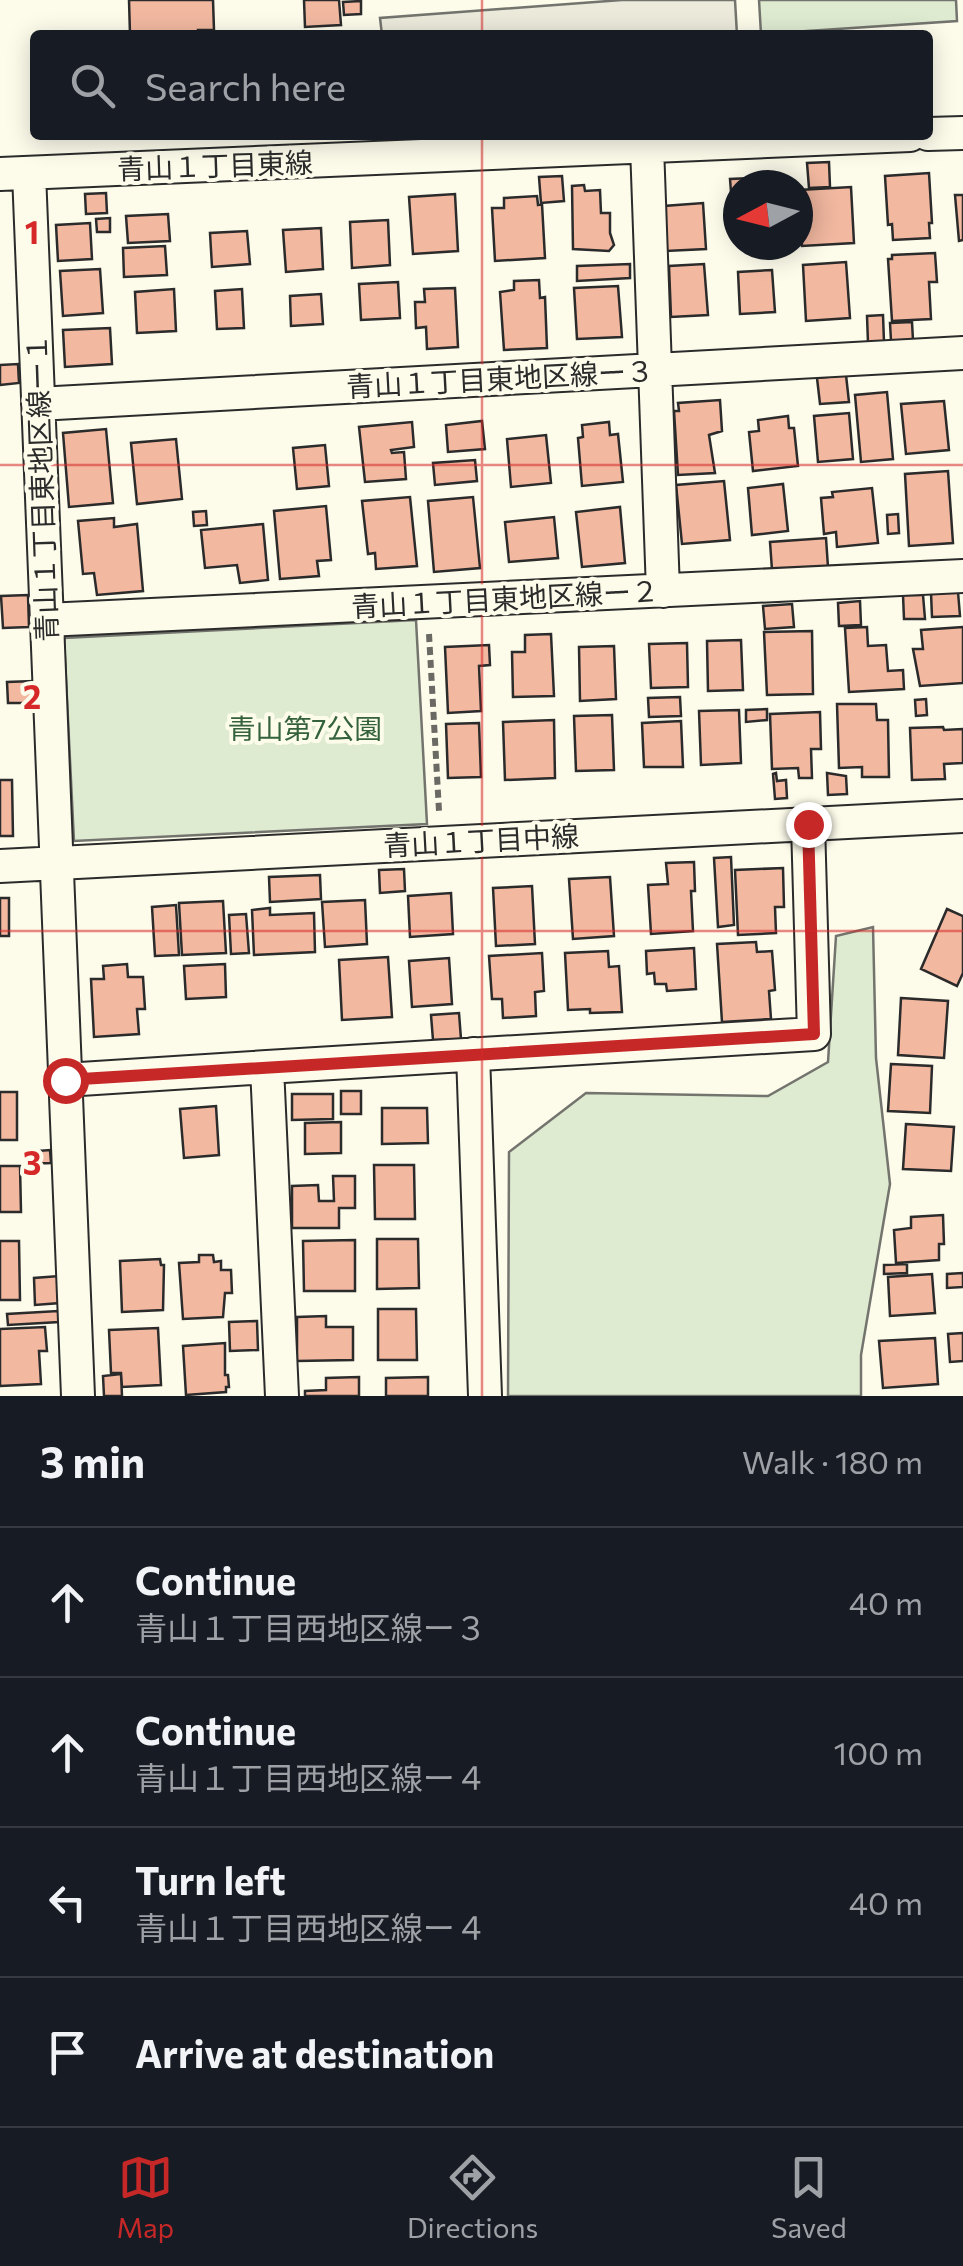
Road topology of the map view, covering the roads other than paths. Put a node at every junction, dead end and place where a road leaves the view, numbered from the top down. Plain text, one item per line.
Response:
1 (963, 133) edge
2 (933, 134) edge
3 (790, 140) edge
4 (647, 146) junction
5 (14, 174) edge
6 (963, 352) edge
7 (655, 370) junction
8 (38, 404) junction
9 (963, 576) edge
10 (664, 591) junction
11 (46, 620) junction
12 (963, 816) edge
13 (808, 824) junction
14 (56, 862) junction
15 (0, 866) edge
16 (473, 1054) junction
17 (267, 1067) junction
18 (65, 1080) junction
19 (78, 1396) edge
20 (282, 1396) edge
21 (485, 1396) edge

1 - 2 street
3 - 4 street, 青山１丁目東線
4 - 5 street, 青山１丁目東線
4 - 7 street
5 - 8 street, 青山１丁目東地区線ー１
6 - 7 street, 青山１丁目東地区線ー３
7 - 8 street, 青山１丁目東地区線ー３
7 - 10 street
8 - 11 street, 青山１丁目東地区線ー１
9 - 10 street, 青山１丁目東地区線ー２
10 - 11 street, 青山１丁目東地区線ー２
11 - 14 street, 青山１丁目東地区線ー１
12 - 13 street, 青山１丁目中線
13 - 14 street, 青山１丁目中線
13 - 16 street
14 - 15 street, 青山１丁目中線
14 - 18 street, 青山１丁目東地区線ー１
16 - 17 street
16 - 21 street
17 - 18 street
17 - 20 street
18 - 19 street, 青山１丁目東地区線ー１

